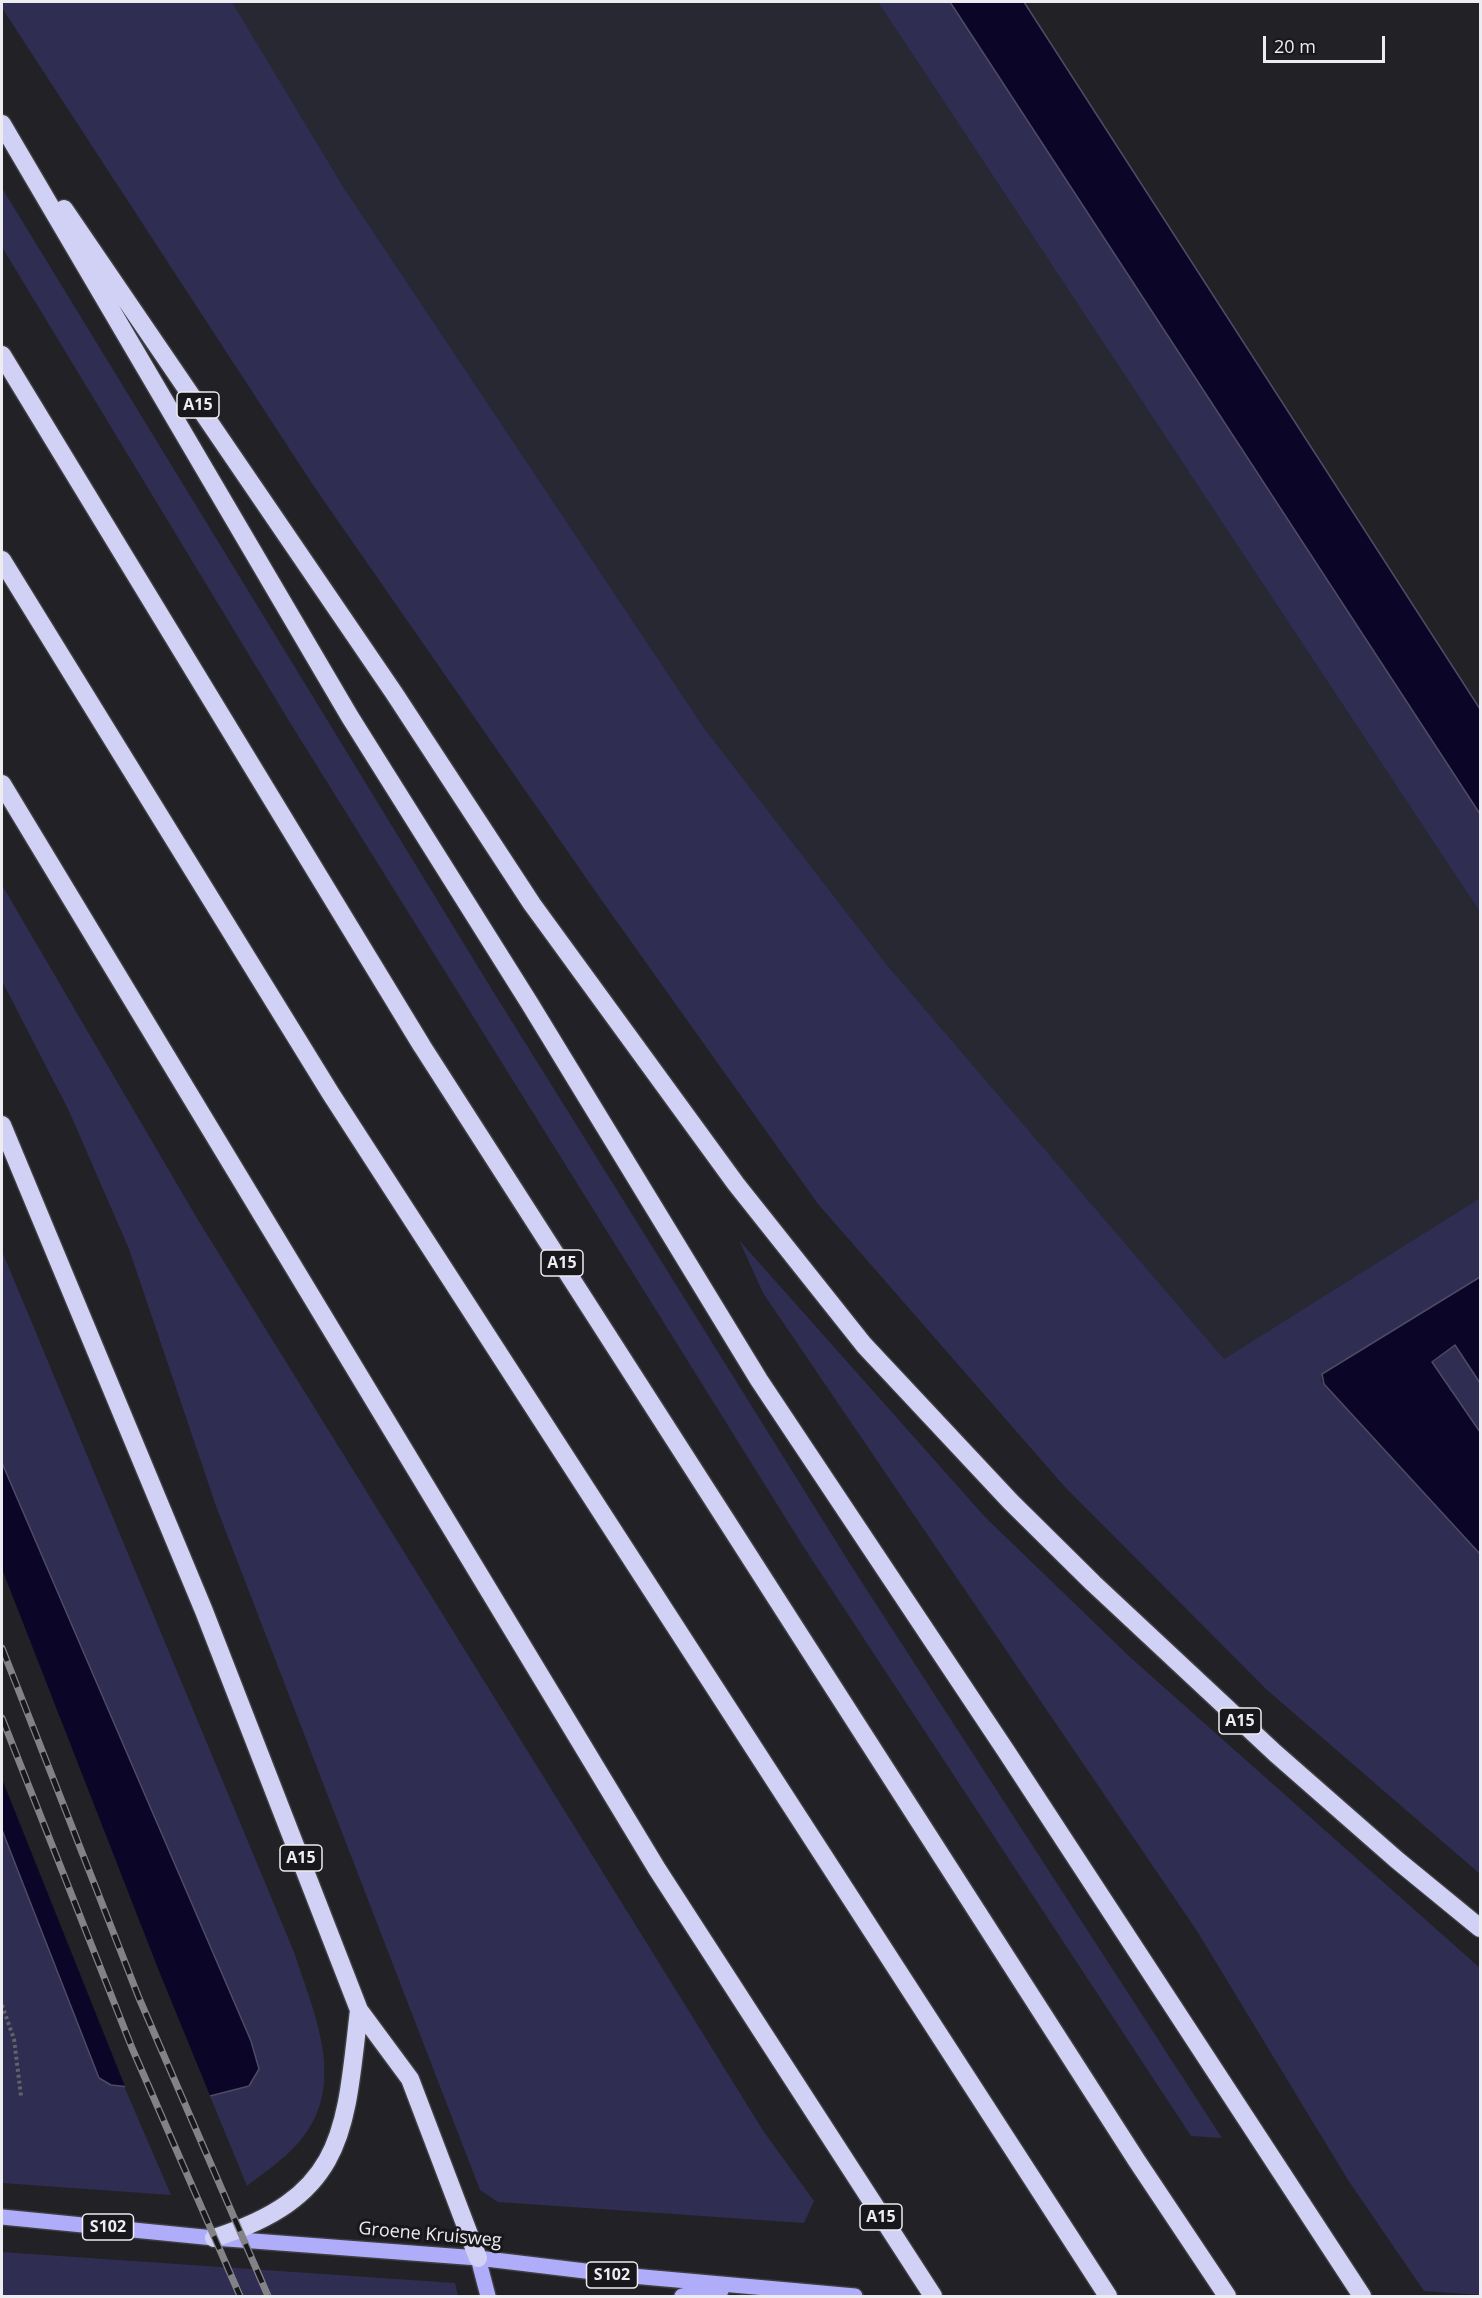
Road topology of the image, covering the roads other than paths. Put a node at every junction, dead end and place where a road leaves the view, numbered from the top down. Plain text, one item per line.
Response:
1 (2, 117) edge
2 (2, 124) edge
3 (2, 355) edge
4 (2, 560) edge
5 (2, 784) edge
6 (2, 1125) edge
7 (1480, 1928) edge
8 (359, 2010) junction
9 (2, 2217) edge
10 (214, 2238) junction
11 (478, 2258) junction
12 (747, 2288) junction
13 (488, 2296) edge
14 (682, 2296) edge
15 (855, 2296) edge
16 (933, 2296) edge
17 (1108, 2296) edge
18 (1227, 2296) edge
19 (1362, 2296) edge

1 - 7 highway, A15
2 - 19 highway, A15
3 - 18 highway, A15
4 - 17 highway
5 - 16 highway, A15
6 - 8 highway, A15
8 - 10 highway, A15
8 - 11 highway, A15
9 - 10 main road, Groene Kruisweg / S102
10 - 11 main road, Groene Kruisweg / S102
11 - 12 main road, Groene Kruisweg / S102
11 - 13 main road
12 - 14 main road, S102
12 - 15 main road, Groene Kruisweg / S102

